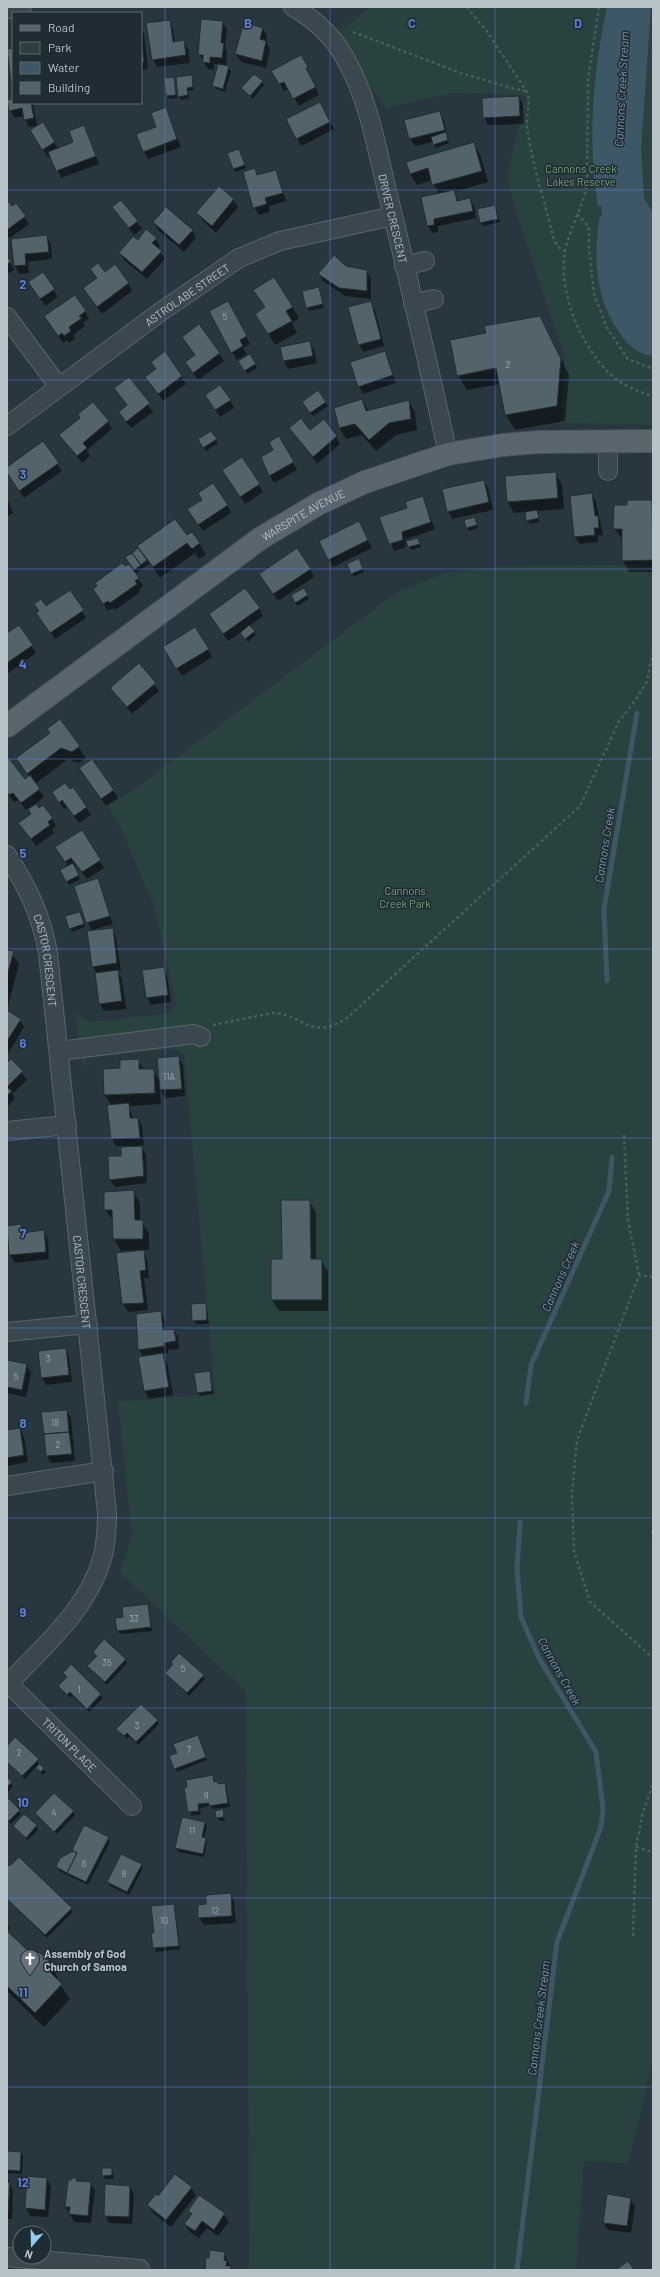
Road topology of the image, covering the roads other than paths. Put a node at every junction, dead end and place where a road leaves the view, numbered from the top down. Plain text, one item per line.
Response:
1 (22, 7) edge
2 (293, 7) edge
3 (7, 9) edge
4 (393, 216) junction
5 (425, 261) dead end
6 (404, 266) junction
7 (434, 299) dead end
8 (413, 304) junction
9 (7, 316) edge
10 (58, 388) junction
11 (7, 426) edge
12 (653, 440) edge
13 (608, 441) junction
14 (448, 454) junction
15 (608, 471) dead end
16 (7, 726) edge
17 (7, 855) edge
18 (201, 1037) road end
19 (59, 1051) junction
20 (66, 1125) junction
21 (7, 1132) edge
22 (88, 1324) junction
23 (7, 1332) edge
24 (104, 1471) junction
25 (7, 1486) edge
26 (8, 1684) edge
27 (132, 1806) dead end
28 (7, 2257) edge
29 (140, 2269) dead end

1 - 3 street
2 - 4 street, DRIVER CRESCENT
4 - 6 street, DRIVER CRESCENT
4 - 10 street, ASTROLABE STREET
5 - 6 street
6 - 8 street, DRIVER CRESCENT
7 - 8 street
8 - 14 street, DRIVER CRESCENT
9 - 10 street
10 - 11 street, ASTROLABE STREET
12 - 13 main road, WARSPITE AVENUE
13 - 14 main road, WARSPITE AVENUE
13 - 15 street
14 - 16 main road, WARSPITE AVENUE
17 - 19 street, CASTOR CRESCENT
18 - 19 street
19 - 20 street, CASTOR CRESCENT
20 - 21 street
20 - 22 street, CASTOR CRESCENT
22 - 23 street
22 - 24 street, CASTOR CRESCENT
24 - 25 street
24 - 26 street, CASTOR CRESCENT
26 - 27 street, TRITON PLACE
28 - 29 street

